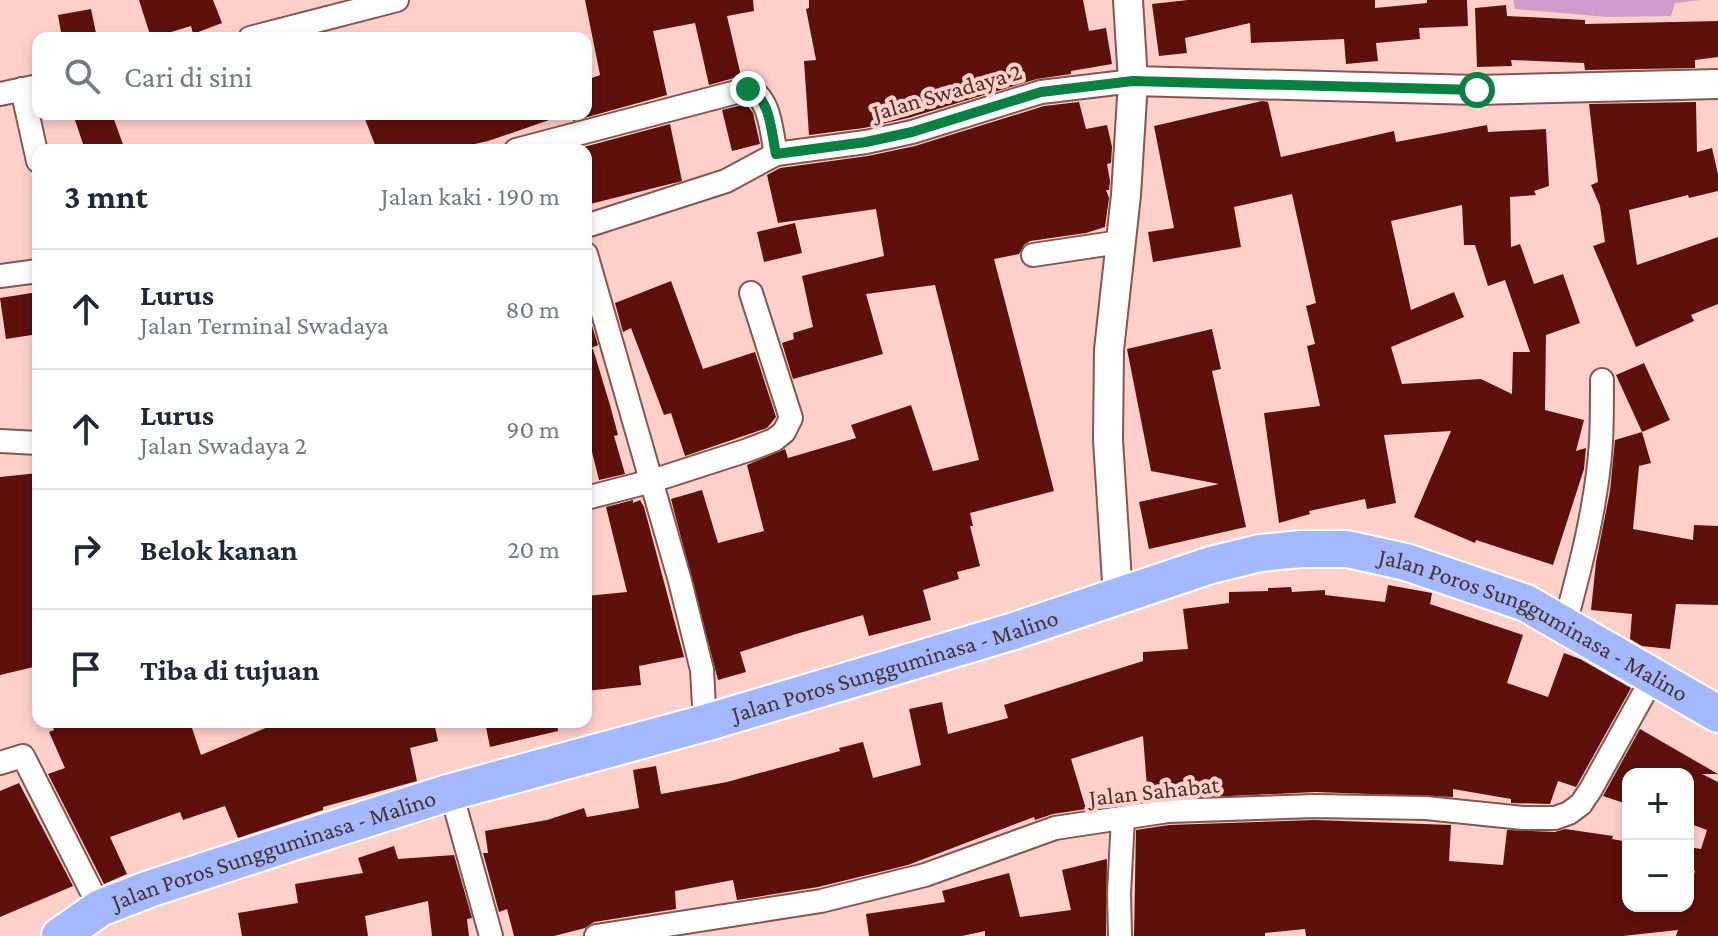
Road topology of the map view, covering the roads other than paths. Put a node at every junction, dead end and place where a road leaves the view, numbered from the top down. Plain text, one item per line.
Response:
1 (397, 0) edge
2 (1128, 0) edge
3 (273, 32) edge
4 (1133, 81) junction
5 (1718, 84) edge
6 (20, 90) edge
7 (34, 144) edge
8 (539, 144) edge
9 (776, 154) junction
10 (592, 224) edge
11 (1120, 242) junction
12 (1033, 255) dead end
13 (32, 272) edge
14 (592, 275) edge
15 (0, 276) edge
16 (751, 293) dead end
17 (1602, 380) dead end
18 (0, 441) edge
19 (32, 443) edge
20 (652, 481) junction
21 (592, 496) edge
22 (1118, 597) junction
23 (1565, 624) junction
24 (1653, 677) junction
25 (1718, 714) edge
26 (705, 723) junction
27 (0, 763) edge
28 (451, 792) junction
29 (1123, 818) junction
30 (100, 908) junction
31 (60, 936) edge
32 (491, 936) edge
33 (596, 936) edge
34 (1120, 936) edge

1 - 3 street
2 - 4 street
4 - 5 street
4 - 9 street, Jalan Swadaya 2
4 - 11 street
6 - 7 street
8 - 9 street
9 - 10 street
11 - 12 street
11 - 22 street
13 - 15 street
14 - 20 street
16 - 20 street
17 - 23 street
18 - 19 street
20 - 21 street
20 - 26 street
22 - 23 main road, Jalan Poros Sungguminasa - Malino
22 - 26 main road, Jalan Poros Sungguminasa - Malino
23 - 24 main road, Jalan Poros Sungguminasa - Malino
24 - 25 main road, Jalan Poros Sungguminasa - Malino
24 - 29 street, Jalan Sahabat
26 - 28 main road, Jalan Poros Sungguminasa - Malino
27 - 30 street
28 - 30 main road, Jalan Poros Sungguminasa - Malino
28 - 32 street
29 - 33 street, Jalan Sahabat
29 - 34 street
30 - 31 main road, Jalan Poros Sungguminasa - Malino

